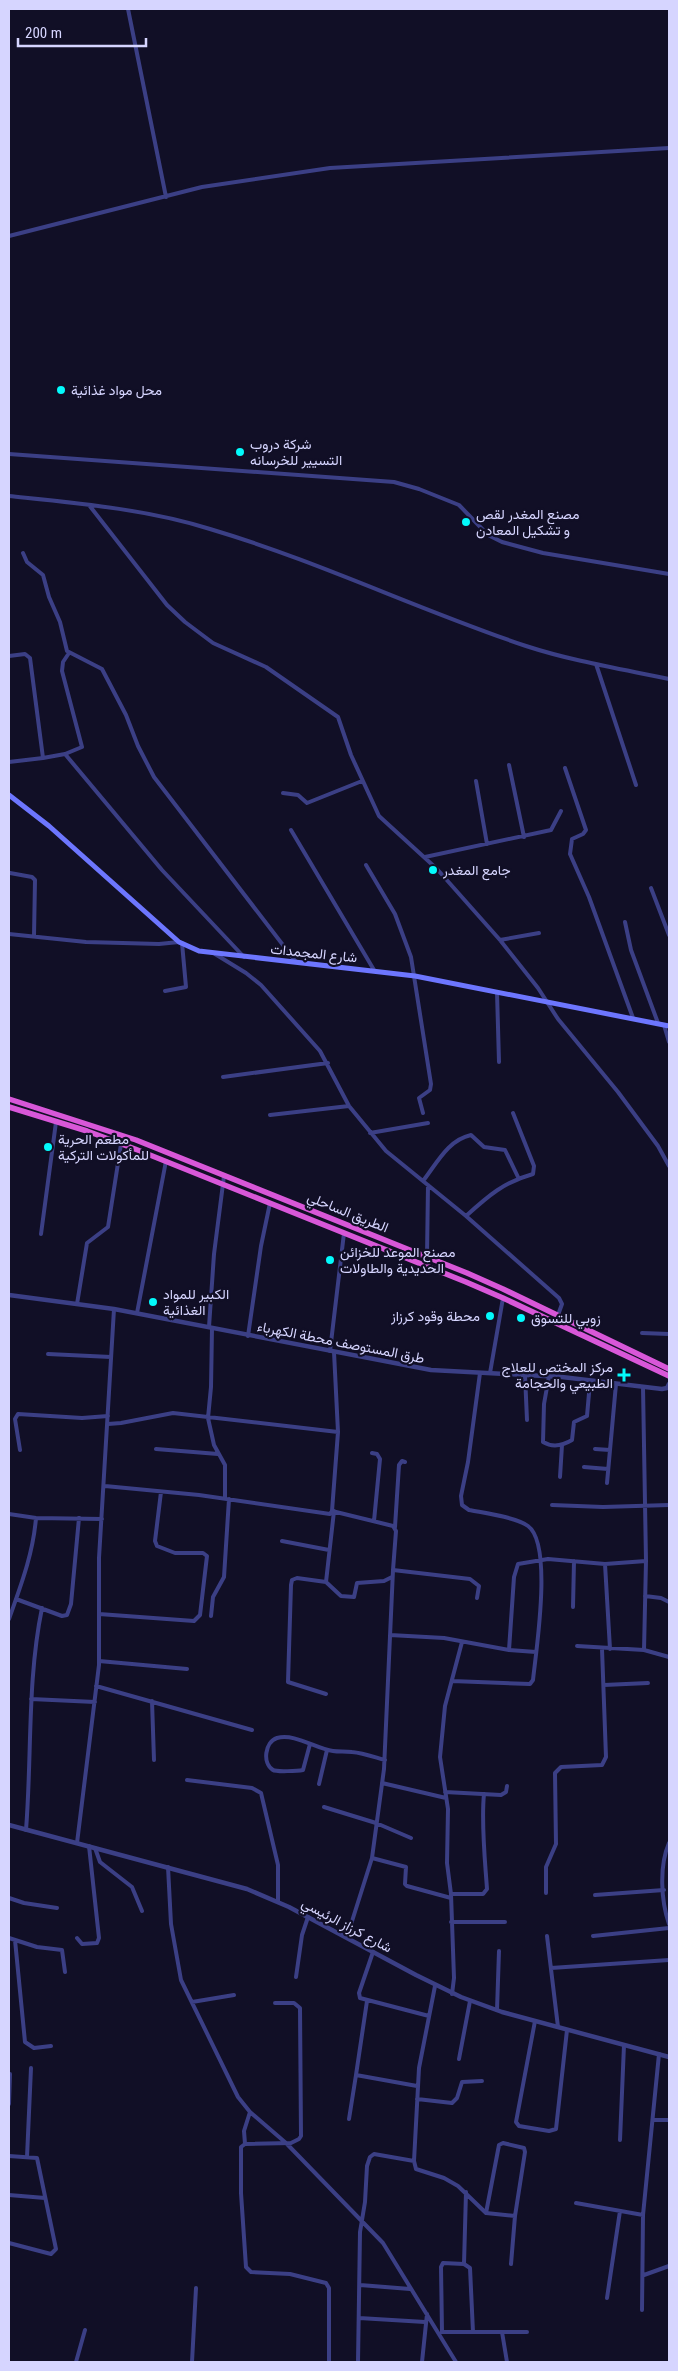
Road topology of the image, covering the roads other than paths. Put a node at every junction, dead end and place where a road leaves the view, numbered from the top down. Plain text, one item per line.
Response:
1 (128, 9) edge
2 (669, 148) edge
3 (166, 197) junction
4 (9, 236) edge
5 (9, 454) edge
6 (9, 496) edge
7 (89, 505) junction
8 (23, 553) dead end
9 (669, 574) edge
10 (69, 653) junction
11 (9, 656) edge
12 (596, 664) junction
13 (669, 679) edge
14 (66, 754) junction
15 (43, 758) junction
16 (9, 762) edge
17 (509, 765) dead end
18 (564, 768) dead end
19 (362, 781) junction
20 (476, 781) dead end
21 (636, 785) dead end
22 (283, 793) dead end
23 (9, 795) edge
24 (561, 811) dead end
25 (291, 830) dead end
26 (524, 837) junction
27 (487, 844) junction
28 (425, 856) junction
29 (366, 865) dead end
30 (10, 873) edge
31 (651, 888) dead end
32 (625, 922) dead end
33 (539, 933) dead end
34 (9, 934) edge
35 (669, 935) edge
36 (34, 936) junction
37 (500, 940) junction
38 (180, 942) junction
39 (215, 954) junction
40 (245, 957) junction
41 (296, 962) junction
42 (374, 970) junction
43 (415, 976) junction
44 (165, 990) dead end
45 (497, 992) junction
46 (547, 1002) junction
47 (633, 1018) junction
48 (658, 1023) junction
49 (667, 1025) edge
50 (669, 1042) edge
51 (499, 1062) dead end
52 (328, 1063) junction
53 (223, 1077) dead end
54 (9, 1098) edge
55 (349, 1106) junction
56 (9, 1107) edge
57 (423, 1113) dead end
58 (513, 1113) dead end
59 (270, 1115) dead end
60 (56, 1122) junction
61 (428, 1123) dead end
62 (370, 1133) junction
63 (121, 1144) junction
64 (166, 1161) junction
65 (669, 1166) edge
66 (224, 1176) junction
67 (518, 1178) junction
68 (423, 1181) junction
69 (224, 1184) junction
70 (428, 1185) junction
71 (270, 1203) junction
72 (466, 1216) junction
73 (344, 1233) junction
74 (41, 1234) dead end
75 (427, 1257) junction
76 (9, 1295) edge
77 (503, 1298) junction
78 (77, 1304) junction
79 (114, 1309) junction
80 (138, 1313) junction
81 (558, 1315) junction
82 (210, 1328) junction
83 (642, 1333) dead end
84 (669, 1334) edge
85 (248, 1336) junction
86 (332, 1351) junction
87 (48, 1354) dead end
88 (111, 1357) junction
89 (669, 1369) edge
90 (480, 1373) junction
91 (490, 1373) junction
92 (525, 1374) junction
93 (549, 1376) junction
94 (669, 1376) edge
95 (590, 1382) junction
96 (616, 1384) junction
97 (669, 1384) edge
98 (643, 1388) junction
99 (108, 1416) junction
100 (208, 1418) junction
101 (528, 1420) dead end
102 (108, 1424) junction
103 (338, 1432) junction
104 (562, 1446) junction
105 (156, 1449) dead end
106 (595, 1449) dead end
107 (20, 1450) dead end
108 (610, 1450) junction
109 (372, 1453) dead end
110 (219, 1454) junction
111 (405, 1462) dead end
112 (584, 1467) dead end
113 (608, 1469) junction
114 (560, 1476) dead end
115 (607, 1483) dead end
116 (105, 1486) junction
117 (161, 1492) junction
118 (227, 1499) junction
119 (552, 1505) dead end
120 (669, 1505) edge
121 (644, 1506) junction
122 (333, 1511) junction
123 (9, 1514) edge
124 (36, 1518) junction
125 (79, 1518) junction
126 (102, 1519) junction
127 (374, 1521) junction
128 (394, 1527) junction
129 (282, 1541) dead end
130 (330, 1550) junction
131 (540, 1560) junction
132 (574, 1561) junction
133 (646, 1561) junction
134 (605, 1564) junction
135 (393, 1570) junction
136 (392, 1577) junction
137 (326, 1582) junction
138 (646, 1596) junction
139 (477, 1598) dead end
140 (16, 1599) junction
141 (669, 1602) edge
142 (573, 1607) dead end
143 (42, 1608) junction
144 (99, 1614) junction
145 (211, 1616) dead end
146 (9, 1618) edge
147 (390, 1635) junction
148 (462, 1642) junction
149 (577, 1646) dead end
150 (602, 1648) junction
151 (610, 1649) junction
152 (509, 1650) junction
153 (644, 1650) junction
154 (536, 1652) junction
155 (669, 1657) edge
156 (99, 1661) junction
157 (188, 1669) dead end
158 (452, 1681) junction
159 (648, 1683) dead end
160 (604, 1684) junction
161 (96, 1686) junction
162 (326, 1694) dead end
163 (31, 1699) junction
164 (152, 1701) junction
165 (95, 1702) junction
166 (252, 1730) dead end
167 (310, 1744) junction
168 (327, 1750) junction
169 (154, 1760) dead end
170 (385, 1760) junction
171 (187, 1780) dead end
172 (382, 1783) junction
173 (319, 1784) dead end
174 (507, 1786) dead end
175 (445, 1792) junction
176 (484, 1794) junction
177 (446, 1798) junction
178 (324, 1807) dead end
179 (376, 1823) junction
180 (9, 1825) edge
181 (26, 1830) junction
182 (411, 1838) dead end
183 (77, 1843) junction
184 (669, 1843) edge
185 (89, 1846) junction
186 (95, 1848) junction
187 (372, 1858) junction
188 (168, 1866) junction
189 (664, 1890) junction
190 (546, 1893) dead end
191 (595, 1895) dead end
192 (451, 1896) junction
193 (9, 1898) edge
194 (278, 1902) junction
195 (57, 1908) dead end
196 (142, 1911) dead end
197 (308, 1917) junction
198 (452, 1922) junction
199 (505, 1922) dead end
200 (669, 1926) edge
201 (548, 1936) dead end
202 (592, 1936) dead end
203 (346, 1937) junction
204 (9, 1938) edge
205 (77, 1938) dead end
206 (15, 1940) junction
207 (499, 1951) dead end
208 (373, 1952) junction
209 (669, 1960) edge
210 (551, 1968) junction
211 (65, 1972) dead end
212 (296, 1977) dead end
213 (435, 1986) junction
214 (452, 1994) junction
215 (234, 1995) dead end
216 (368, 2001) junction
217 (470, 2001) junction
218 (192, 2002) junction
219 (275, 2003) dead end
220 (497, 2010) junction
221 (428, 2016) junction
222 (535, 2021) junction
223 (558, 2027) junction
224 (567, 2030) junction
225 (624, 2045) junction
226 (51, 2046) dead end
227 (659, 2054) junction
228 (669, 2057) edge
229 (459, 2059) dead end
230 (31, 2068) dead end
231 (10, 2074) dead end
232 (356, 2075) junction
233 (482, 2081) dead end
234 (417, 2086) junction
235 (417, 2099) junction
236 (9, 2104) edge
237 (250, 2112) junction
238 (350, 2119) dead end
239 (654, 2120) junction
240 (669, 2120) edge
241 (620, 2140) dead end
242 (286, 2143) junction
243 (245, 2144) junction
244 (9, 2156) edge
245 (28, 2157) junction
246 (414, 2161) junction
247 (466, 2192) junction
248 (9, 2195) edge
249 (45, 2198) junction
250 (576, 2203) dead end
251 (620, 2211) junction
252 (486, 2213) junction
253 (643, 2215) junction
254 (515, 2216) junction
255 (361, 2220) junction
256 (9, 2243) edge
257 (464, 2264) junction
258 (511, 2264) dead end
259 (669, 2266) edge
260 (644, 2275) junction
261 (360, 2285) junction
262 (196, 2288) dead end
263 (410, 2289) junction
264 (607, 2298) dead end
265 (642, 2310) dead end
266 (427, 2314) junction
267 (359, 2318) junction
268 (425, 2322) junction
269 (86, 2330) dead end
270 (440, 2332) junction
271 (473, 2332) junction
272 (502, 2332) junction
273 (527, 2332) dead end
274 (76, 2362) edge
275 (192, 2362) edge
276 (329, 2362) edge
277 (358, 2362) edge
278 (422, 2362) edge
279 (456, 2362) edge
280 (507, 2362) edge

1 - 3 street
2 - 3 street
3 - 4 street
5 - 9 street
6 - 7 street
7 - 12 street
7 - 19 street
8 - 10 street
10 - 14 street
10 - 41 street
11 - 15 street
12 - 13 street
12 - 21 street
14 - 15 street
14 - 40 street
15 - 16 street
17 - 26 street
18 - 47 street
19 - 22 street
19 - 28 street
20 - 27 street
23 - 38 main road, شارع المجمدات
24 - 26 street
25 - 42 street
26 - 27 street
27 - 28 street
28 - 37 street
29 - 43 street
30 - 36 street
31 - 35 street
32 - 48 street
33 - 37 street
34 - 36 street
36 - 38 street
37 - 46 street
38 - 39 main road, شارع المجمدات
38 - 44 street
39 - 40 main road, شارع المجمدات
39 - 52 street
40 - 41 main road, شارع المجمدات
41 - 42 main road, شارع المجمدات
42 - 43 main road, شارع المجمدات
43 - 45 main road, شارع المجمدات
43 - 57 street
45 - 46 main road, شارع المجمدات
45 - 51 street
46 - 47 main road, شارع المجمدات
46 - 65 street
47 - 48 main road, شارع المجمدات
48 - 49 main road, شارع المجمدات
49 - 50 street
52 - 53 street
52 - 55 street
54 - 66 highway, الطريق الساحلي
55 - 59 street
55 - 62 street
56 - 60 highway, الطريق الساحلي
58 - 67 street
60 - 63 highway, الطريق الساحلي
60 - 74 street
61 - 62 street
62 - 68 street
63 - 64 highway, الطريق الساحلي
63 - 78 street
64 - 69 highway, الطريق الساحلي
64 - 80 street
66 - 69 street
66 - 75 highway, الطريق الساحلي
67 - 68 street
67 - 72 street
68 - 70 street
69 - 71 highway, الطريق الساحلي
69 - 82 street
70 - 72 street
70 - 75 street
71 - 73 highway, الطريق الساحلي
71 - 85 street
72 - 81 street
73 - 77 highway, الطريق الساحلي
73 - 86 street
75 - 81 highway, الطريق الساحلي
76 - 78 street, طرق المستوصف محطة الكهرباء
77 - 91 street
77 - 94 highway, الطريق الساحلي
78 - 79 street, طرق المستوصف محطة الكهرباء
79 - 80 street, طرق المستوصف محطة الكهرباء
79 - 88 street
80 - 82 street, طرق المستوصف محطة الكهرباء
81 - 89 highway, الطريق الساحلي
82 - 85 street, طرق المستوصف محطة الكهرباء
82 - 100 street
83 - 84 street
85 - 86 street, طرق المستوصف محطة الكهرباء
86 - 90 street, طرق المستوصف محطة الكهرباء
86 - 103 street
87 - 88 street
88 - 99 street
90 - 91 street, طرق المستوصف محطة الكهرباء
90 - 131 street
91 - 92 street, طرق المستوصف محطة الكهرباء
92 - 93 street, طرق المستوصف محطة الكهرباء
92 - 101 street
93 - 95 street, طرق المستوصف محطة الكهرباء
93 - 104 street
95 - 96 street, طرق المستوصف محطة الكهرباء
95 - 104 street
96 - 98 street, طرق المستوصف محطة الكهرباء
96 - 108 street
97 - 98 street, طرق المستوصف محطة الكهرباء
98 - 121 street
99 - 102 street
99 - 107 street
100 - 102 street
100 - 103 street
100 - 110 street
102 - 116 street
103 - 122 street
104 - 114 street
105 - 110 street
106 - 108 street
108 - 113 street
109 - 127 street
110 - 118 street
111 - 128 street
112 - 113 street
113 - 115 street
116 - 117 street
116 - 126 street
117 - 118 street
117 - 144 street
118 - 122 street
118 - 145 street
119 - 121 street
120 - 121 street
121 - 133 street
122 - 127 street
122 - 130 street
123 - 124 street
124 - 125 street
124 - 140 street
125 - 126 street
125 - 143 street
126 - 144 street
127 - 128 street
128 - 135 street
129 - 130 street
130 - 137 street
131 - 132 street
131 - 152 street
131 - 154 street
132 - 134 street
132 - 142 street
133 - 134 street
133 - 138 street
134 - 151 street
135 - 136 street
135 - 139 street
136 - 137 street
136 - 147 street
137 - 162 street
138 - 141 street
138 - 153 street
140 - 143 street
140 - 146 street
143 - 163 street
144 - 156 street
147 - 148 street
147 - 170 street
148 - 152 street
148 - 158 street
149 - 150 street
150 - 151 street
150 - 160 street
151 - 153 street
152 - 154 street
153 - 155 street
154 - 158 street
156 - 157 street
156 - 161 street
158 - 175 street
159 - 160 street
160 - 190 street
161 - 164 street
161 - 165 street
163 - 165 street
163 - 181 street
164 - 166 street
164 - 169 street
165 - 183 street
167 - 167 street
167 - 168 street
168 - 170 street
168 - 173 street
170 - 172 street
171 - 194 street
172 - 177 street
172 - 179 street
174 - 176 street
175 - 176 street
175 - 177 street
176 - 192 street
177 - 192 street
178 - 179 street
179 - 182 street
179 - 187 street
180 - 181 street, شارع كرزاز الرئيسي
181 - 183 street, شارع كرزاز الرئيسي
183 - 185 street, شارع كرزاز الرئيسي
184 - 189 street
185 - 186 street, شارع كرزاز الرئيسي
185 - 205 street
186 - 188 street, شارع كرزاز الرئيسي
186 - 196 street
187 - 192 street
187 - 203 street
188 - 194 street, شارع كرزاز الرئيسي
188 - 218 street
189 - 191 street
189 - 200 street
192 - 198 street
193 - 195 street
194 - 197 street, شارع كرزاز الرئيسي
197 - 203 street, شارع كرزاز الرئيسي
197 - 212 street
198 - 199 street
198 - 214 street
200 - 202 street
201 - 210 street
203 - 208 street, شارع كرزاز الرئيسي
204 - 206 street
206 - 211 street
206 - 226 street
207 - 220 street
208 - 213 street, شارع كرزاز الرئيسي
208 - 216 street
209 - 210 street
210 - 223 street
213 - 214 street, شارع كرزاز الرئيسي
213 - 221 street
214 - 217 street, شارع كرزاز الرئيسي
215 - 218 street
216 - 221 street
216 - 232 street
217 - 220 street, شارع كرزاز الرئيسي
217 - 229 street
218 - 237 street
219 - 242 street
220 - 222 street, شارع كرزاز الرئيسي
221 - 234 street
222 - 223 street, شارع كرزاز الرئيسي
222 - 224 street
223 - 224 street, شارع كرزاز الرئيسي
224 - 225 street, شارع كرزاز الرئيسي
225 - 227 street, شارع كرزاز الرئيسي
225 - 241 street
227 - 228 street, شارع كرزاز الرئيسي
227 - 239 street
230 - 245 street
231 - 236 street
232 - 234 street
232 - 238 street
233 - 235 street
234 - 235 street
235 - 246 street
237 - 242 street
237 - 243 street
239 - 240 street
239 - 253 street
242 - 243 street
242 - 255 street
243 - 276 street
244 - 245 street
245 - 249 street
246 - 247 street
246 - 255 street
247 - 252 street
247 - 257 street
248 - 249 street
249 - 256 street
250 - 251 street
251 - 253 street
251 - 264 street
252 - 254 street
252 - 254 street
253 - 260 street
254 - 258 street
255 - 261 street
255 - 263 street
257 - 270 street
257 - 271 street
259 - 260 street
260 - 265 street
261 - 263 street
261 - 267 street
262 - 275 street
263 - 266 street
266 - 268 street
266 - 270 street
267 - 268 street
267 - 277 street
268 - 278 street
269 - 274 street
270 - 271 street
270 - 279 street
271 - 272 street
272 - 273 street
272 - 280 street

